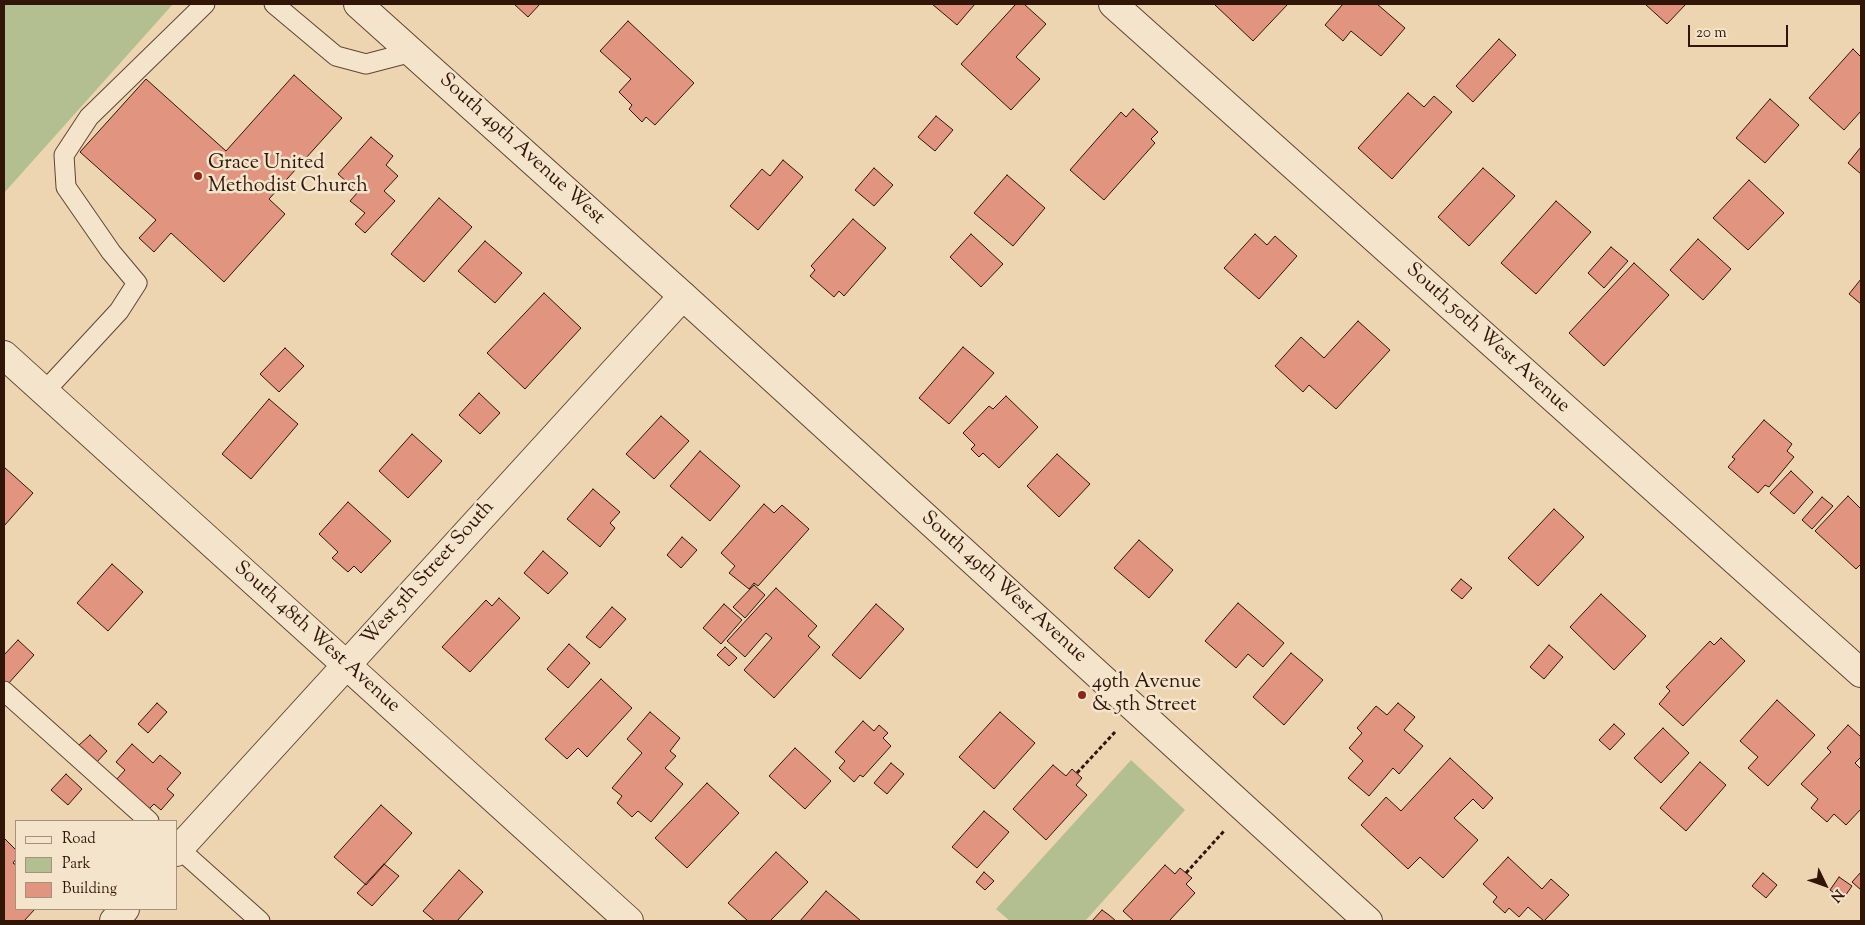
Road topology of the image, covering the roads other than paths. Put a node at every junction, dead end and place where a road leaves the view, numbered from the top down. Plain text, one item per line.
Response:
1 (204, 4) edge
2 (274, 4) edge
3 (358, 4) edge
4 (1113, 4) edge
5 (412, 52) junction
6 (683, 296) junction
7 (4, 355) edge
8 (45, 392) junction
9 (346, 665) junction
10 (1861, 673) edge
11 (4, 690) edge
12 (148, 820) edge
13 (178, 848) edge
14 (178, 850) edge
15 (124, 910) edge
16 (114, 921) edge
17 (260, 921) edge
18 (629, 921) edge
19 (1368, 921) edge

1 - 8 lane
2 - 5 lane
3 - 5 street, South 49th Avenue West
4 - 10 street, South 50th West Avenue
5 - 6 street, South 49th Avenue West
6 - 9 street, West 5th Street South
6 - 19 street, South 49th West Avenue
7 - 8 street, South 48th West Avenue
8 - 9 street, South 48th West Avenue
9 - 13 street, West 5th Street South
9 - 18 street, South 48th West Avenue
11 - 12 lane
14 - 17 lane
15 - 16 street

